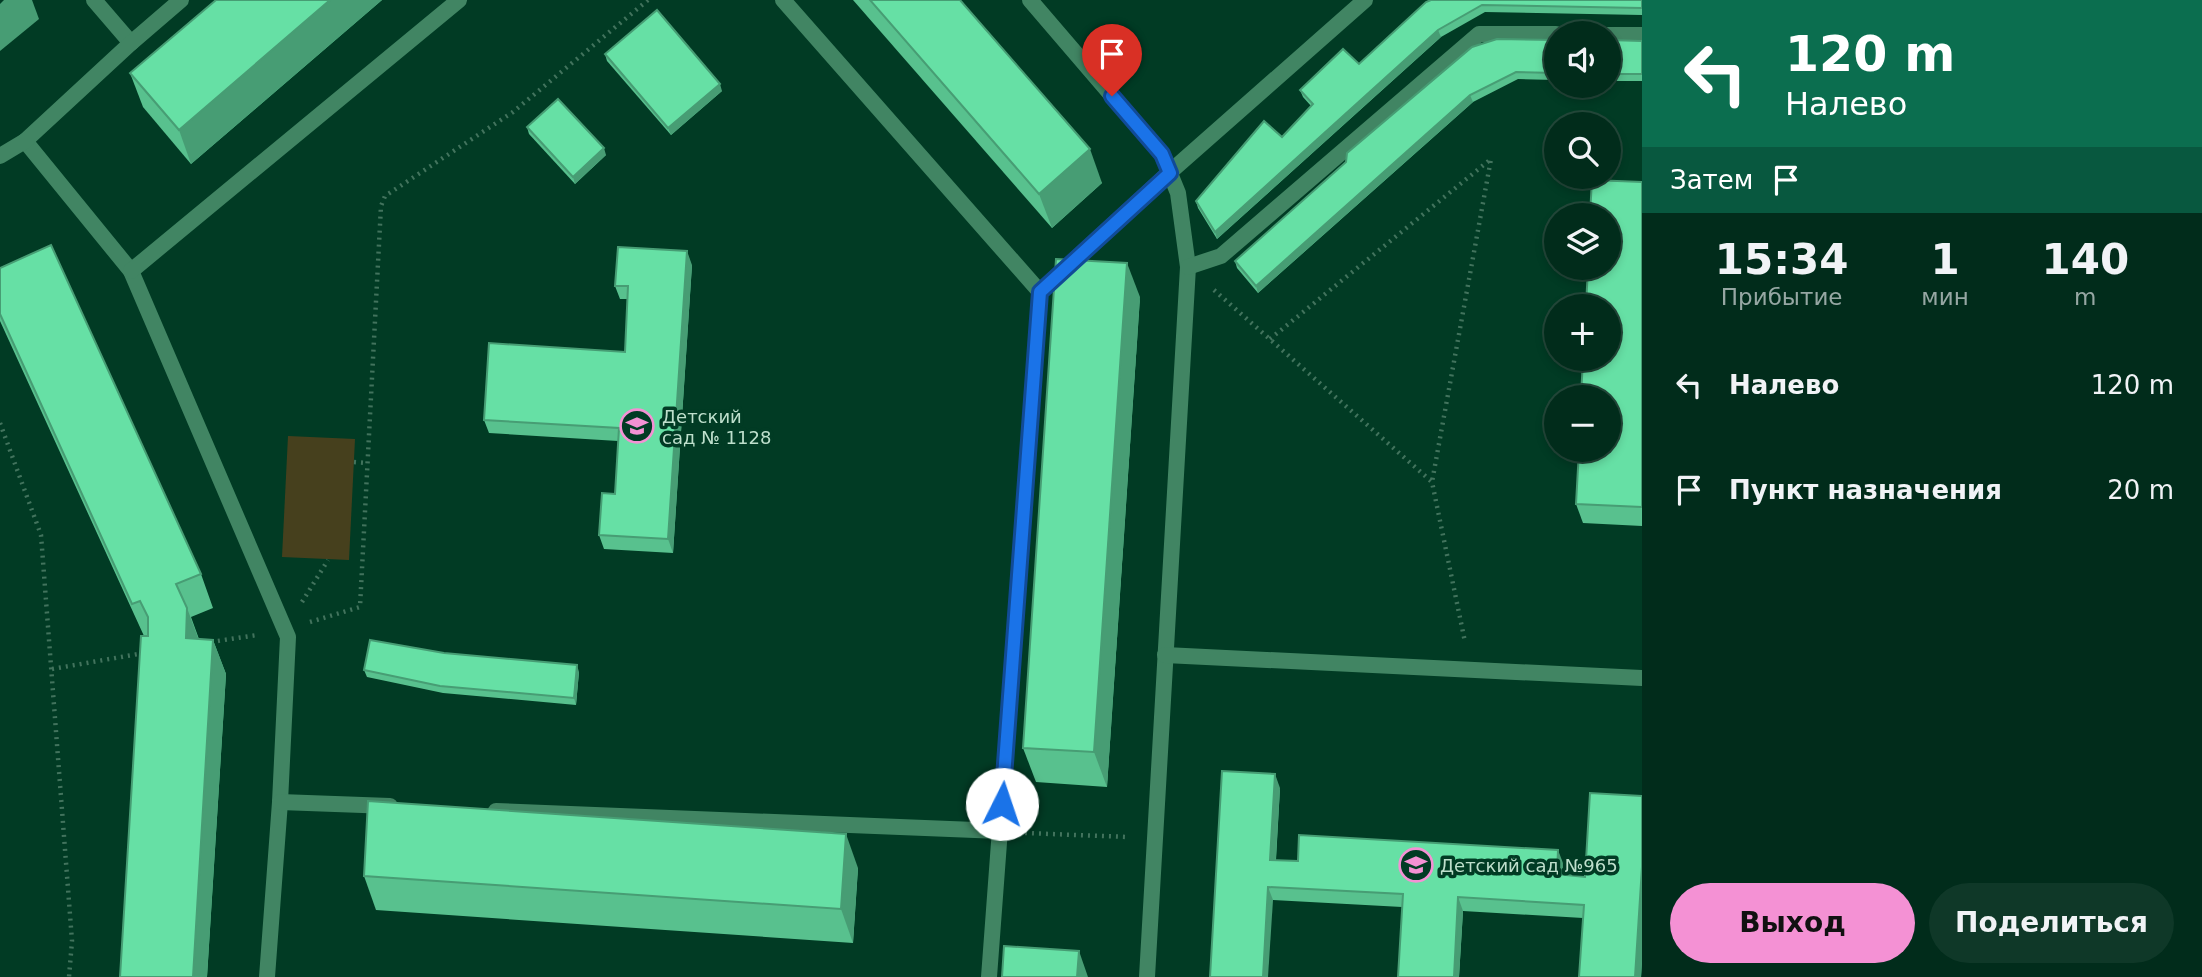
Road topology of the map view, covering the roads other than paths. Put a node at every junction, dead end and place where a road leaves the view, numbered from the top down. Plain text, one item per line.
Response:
1 (94, 0) edge
2 (181, 0) edge
3 (460, 0) edge
4 (783, 0) edge
5 (1030, 0) edge
6 (1365, 0) edge
7 (1544, 34) edge
8 (1621, 35) edge
9 (1642, 35) edge
10 (131, 43) junction
11 (25, 141) junction
12 (0, 156) edge
13 (1170, 173) junction
14 (1188, 267) junction
15 (131, 271) junction
16 (1040, 292) junction
17 (1166, 655) junction
18 (1642, 678) edge
19 (280, 802) junction
20 (405, 807) edge
21 (474, 810) edge
22 (1000, 831) junction
23 (267, 977) edge
24 (989, 977) edge
25 (1147, 977) edge

1 - 10 lane
2 - 10 lane
3 - 15 lane
4 - 16 lane
5 - 13 lane
6 - 13 lane
7 - 14 lane
8 - 9 lane
10 - 11 lane
11 - 12 lane
11 - 15 lane
13 - 14 lane
13 - 16 lane
14 - 17 lane
15 - 19 lane
16 - 22 lane
17 - 18 lane
17 - 25 lane
19 - 20 lane
19 - 23 lane
21 - 22 lane
22 - 24 lane

